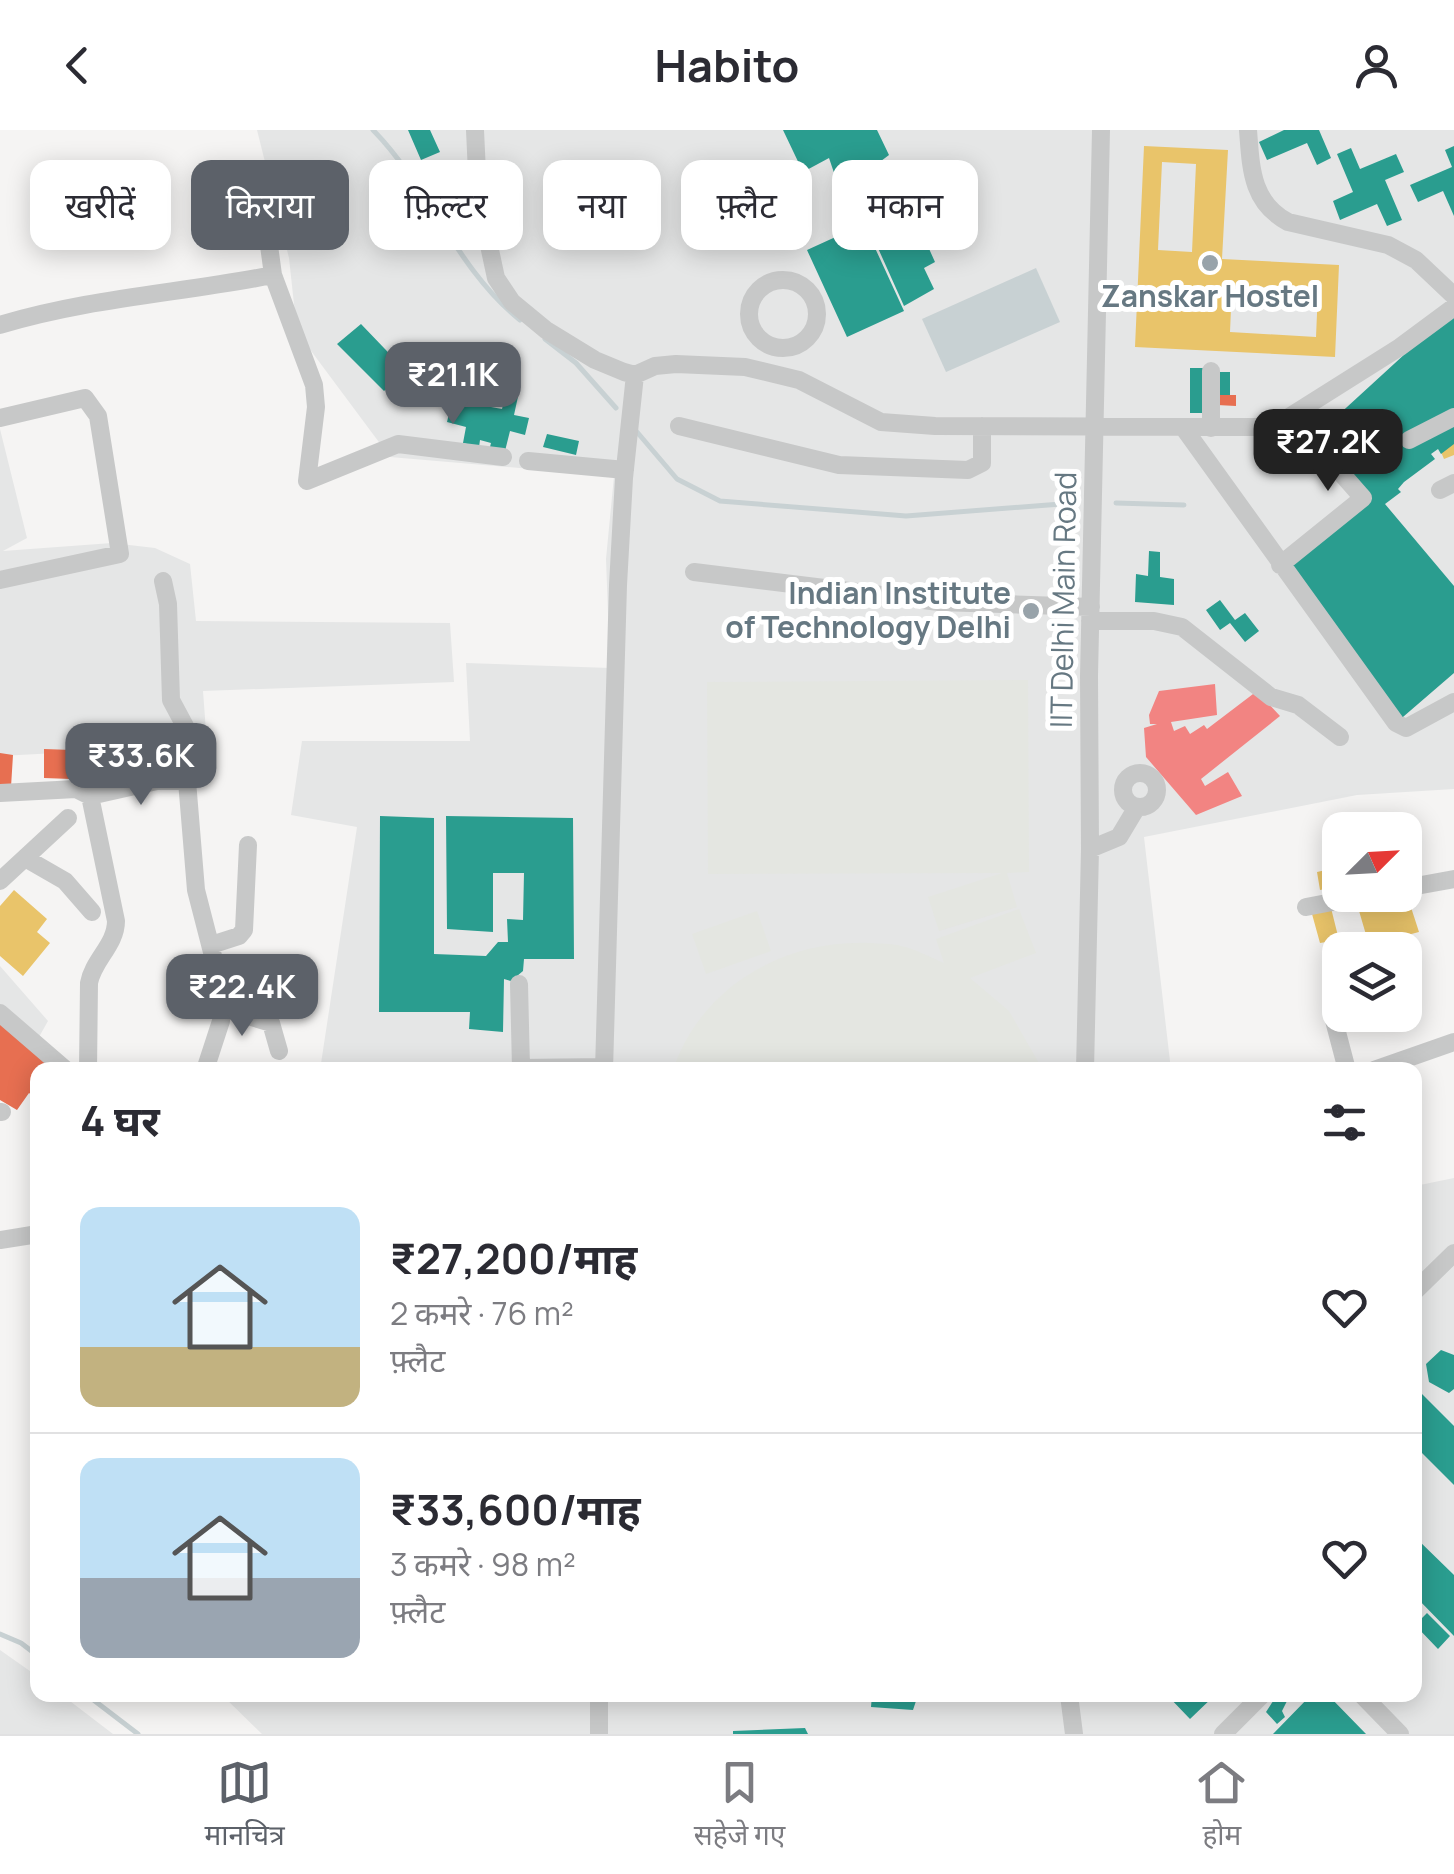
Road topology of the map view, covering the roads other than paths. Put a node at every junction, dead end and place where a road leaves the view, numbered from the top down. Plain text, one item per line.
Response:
1 (475, 130) edge
2 (1102, 130) edge
3 (1248, 130) edge
4 (270, 250) edge
5 (273, 274) junction
6 (1454, 296) edge
7 (1454, 308) edge
8 (0, 325) edge
9 (758, 338) dead end
10 (756, 369) junction
11 (1212, 371) dead end
12 (636, 375) junction
13 (1291, 416) junction
14 (1454, 417) edge
15 (0, 418) edge
16 (678, 426) dead end
17 (982, 426) junction
18 (1183, 427) junction
19 (1095, 428) junction
20 (1212, 428) junction
21 (1409, 440) dead end
22 (503, 456) dead end
23 (528, 461) dead end
24 (625, 470) junction
25 (1280, 565) junction
26 (694, 572) dead end
27 (0, 580) edge
28 (163, 581) dead end
29 (1090, 614) junction
30 (1454, 702) edge
31 (1340, 737) dead end
32 (187, 780) junction
33 (0, 793) edge
34 (90, 796) junction
35 (1137, 808) dead end
36 (68, 818) dead end
37 (248, 844) dead end
38 (1090, 849) junction
39 (25, 858) junction
40 (1454, 878) edge
41 (0, 882) edge
42 (1422, 885) edge
43 (1322, 904) edge
44 (1306, 907) dead end
45 (92, 912) dead end
46 (211, 945) junction
47 (519, 984) dead end
48 (222, 1008) junction
49 (0, 1012) edge
50 (1337, 1032) edge
51 (1454, 1042) edge
52 (280, 1052) dead end
53 (57, 1062) edge
54 (88, 1062) edge
55 (208, 1062) edge
56 (521, 1062) edge
57 (604, 1062) edge
58 (1085, 1062) edge
59 (1344, 1062) edge
60 (1397, 1062) edge
61 (30, 1235) edge
62 (0, 1240) edge
63 (1454, 1253) edge
64 (1422, 1284) edge
65 (599, 1702) edge
66 (1070, 1702) edge
67 (1255, 1702) edge
68 (1369, 1702) edge
69 (599, 1734) edge
70 (1074, 1734) edge
71 (1224, 1734) edge
72 (1400, 1734) edge

1 - 12 street
2 - 19 street, IIT Delhi Main Road
3 - 6 street
4 - 5 street
5 - 8 street
5 - 22 street
7 - 13 street
9 - 10 street
10 - 12 street
10 - 17 street
11 - 20 street
12 - 24 street
13 - 20 street
13 - 25 street
14 - 21 street
15 - 27 street
16 - 17 street
17 - 19 street
18 - 19 street
18 - 20 street
18 - 25 street
19 - 29 street, IIT Delhi Main Road
23 - 24 street
24 - 57 street
25 - 30 street
26 - 29 street
28 - 32 street
29 - 31 street
29 - 38 street, IIT Delhi Main Road
32 - 34 street
32 - 46 street
33 - 34 street
34 - 54 street
35 - 38 street
36 - 39 street
37 - 46 street
38 - 58 street, IIT Delhi Main Road
39 - 41 street
39 - 45 street
40 - 42 street
43 - 44 street
46 - 48 street
47 - 56 street
48 - 52 street
48 - 55 street
49 - 53 street
50 - 59 street
51 - 60 street
61 - 62 street
63 - 64 street
65 - 69 street
66 - 70 street
67 - 71 street
68 - 72 street

